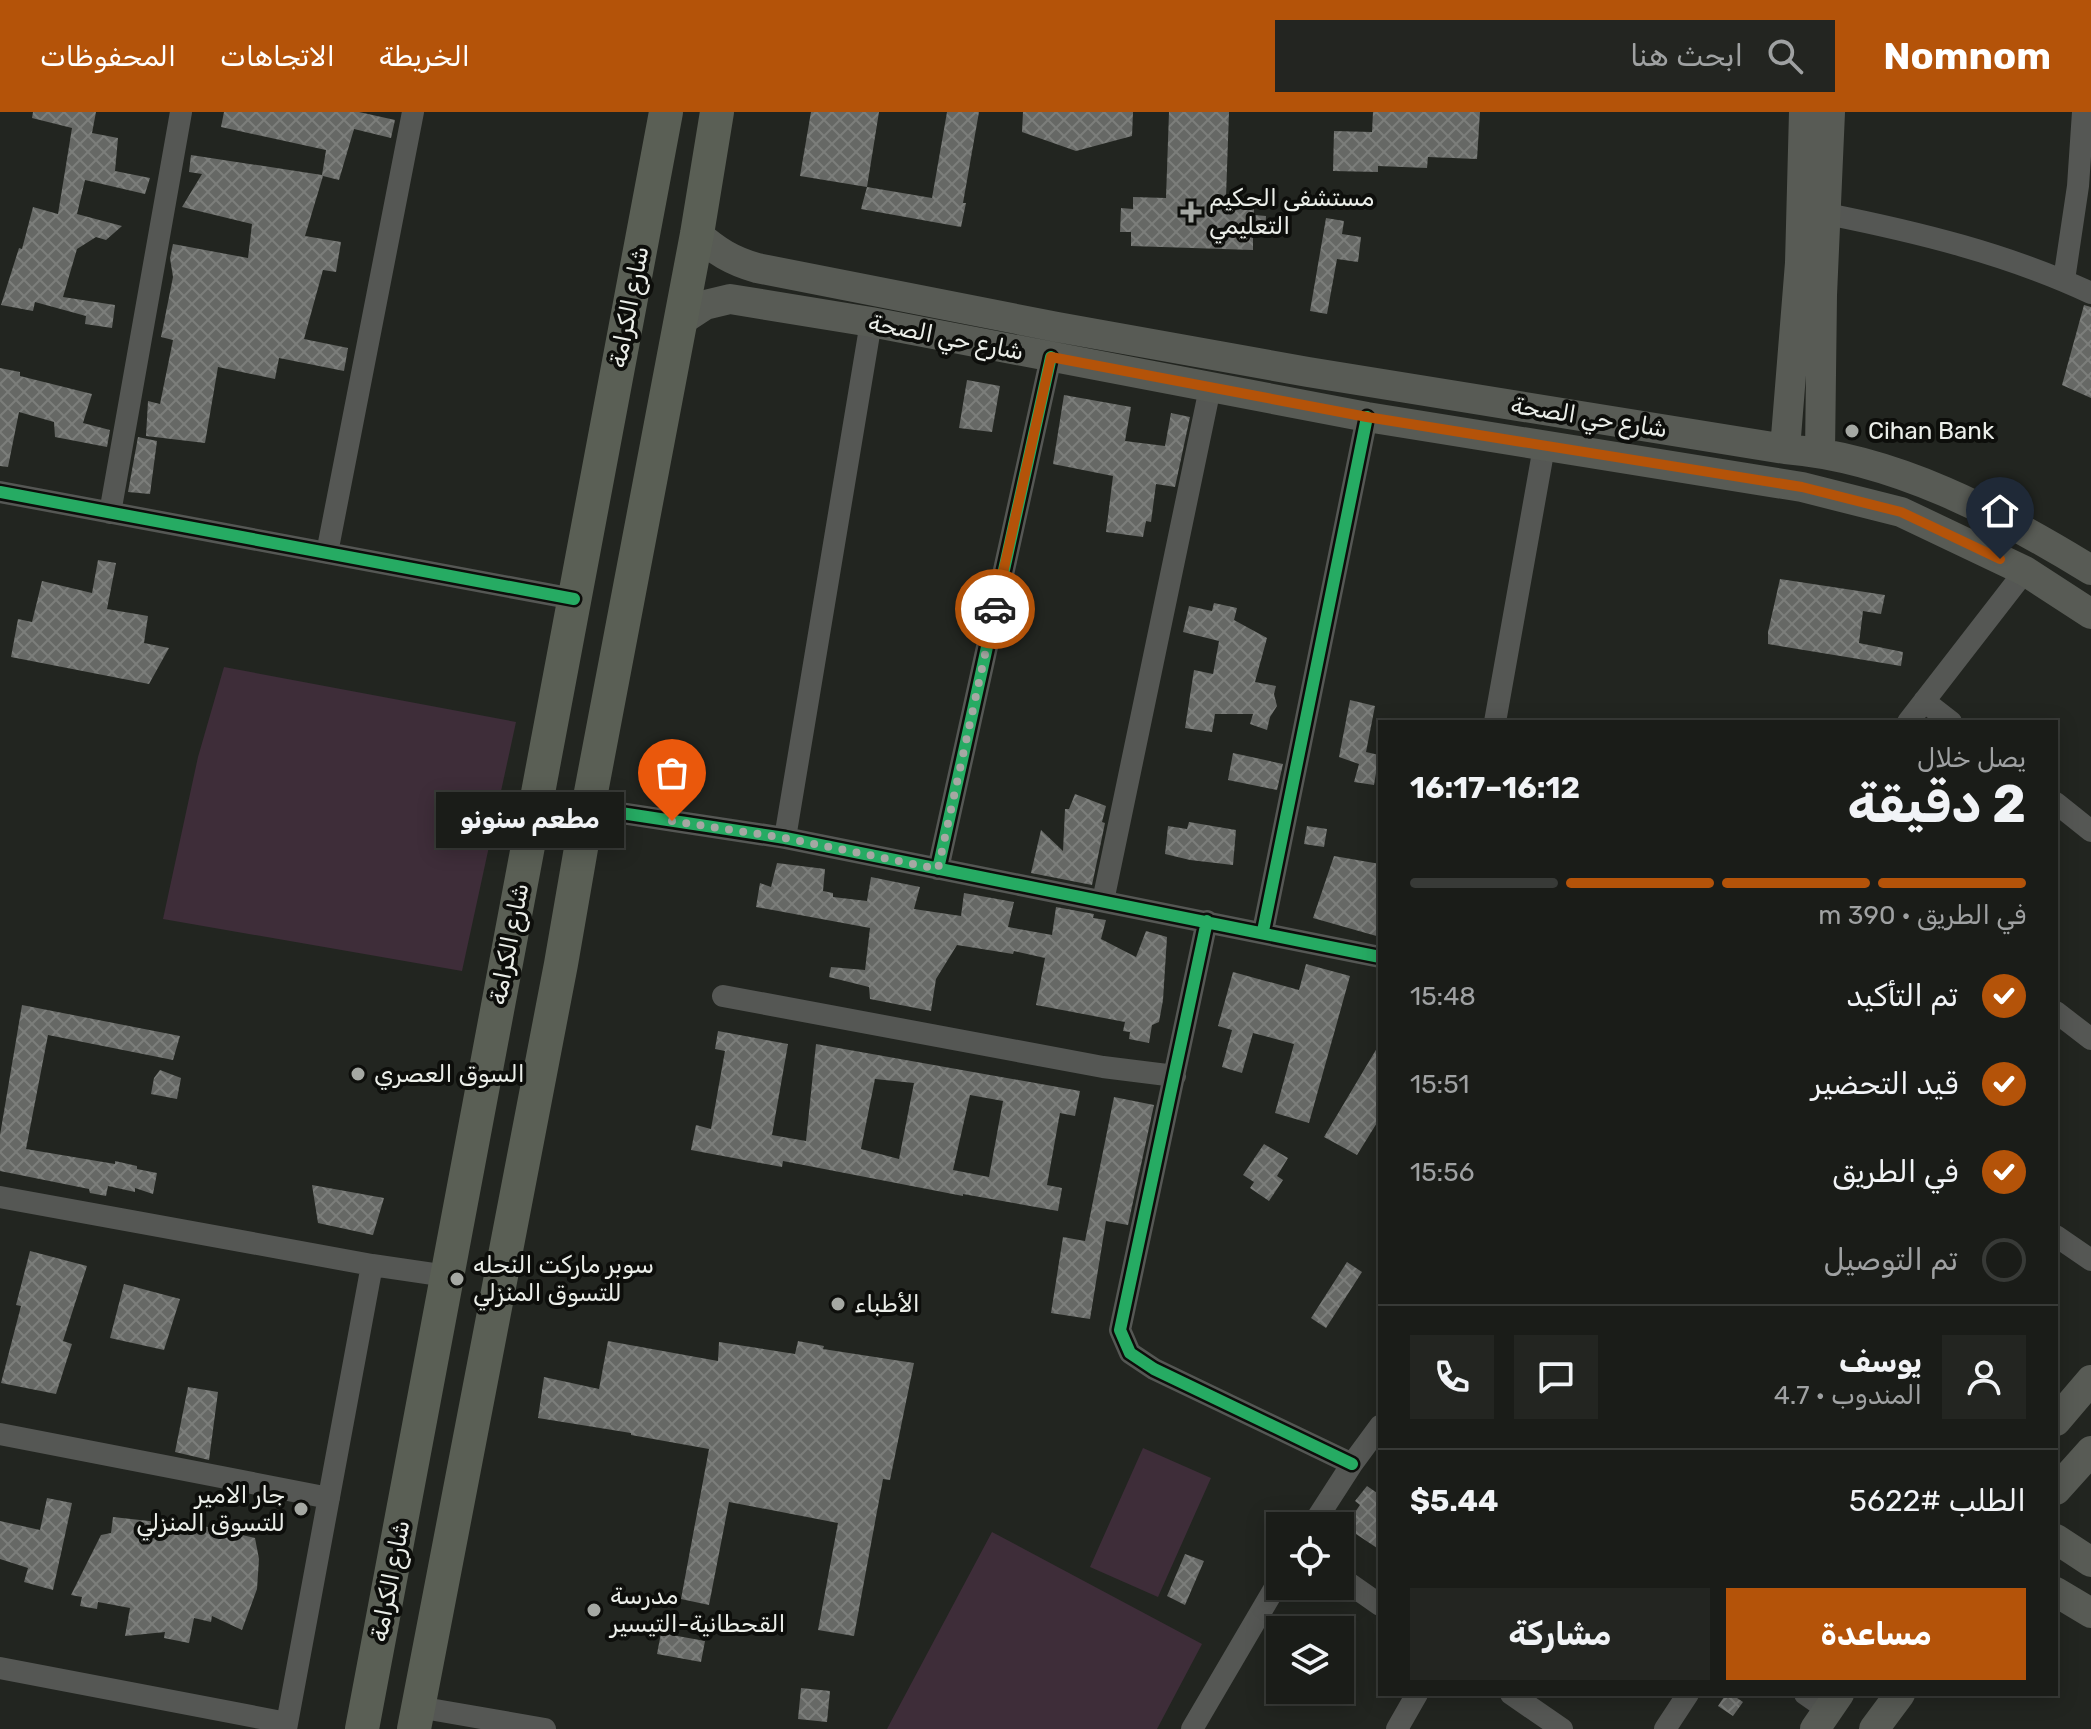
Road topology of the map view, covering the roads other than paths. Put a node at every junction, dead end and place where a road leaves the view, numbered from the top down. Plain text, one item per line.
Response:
1 (181, 112) edge
2 (413, 112) edge
3 (666, 112) edge
4 (717, 112) edge
5 (1804, 112) edge
6 (1830, 112) edge
7 (2083, 112) edge
8 (1827, 214) junction
9 (697, 234) junction
10 (1811, 280) junction
11 (2064, 280) junction
12 (2091, 293) edge
13 (679, 322) junction
14 (871, 322) junction
15 (1051, 357) junction
16 (1265, 364) junction
17 (1308, 372) junction
18 (1210, 388) junction
19 (1260, 398) junction
20 (1305, 406) junction
21 (1367, 417) junction
22 (1544, 447) junction
23 (1785, 449) junction
24 (1820, 452) junction
25 (0, 492) edge
26 (110, 513) junction
27 (327, 553) junction
28 (2091, 570) edge
29 (2025, 571) junction
30 (574, 599) junction
31 (2091, 614) edge
32 (1924, 701) junction
33 (1495, 720) edge
34 (1910, 720) edge
35 (1948, 720) edge
36 (2058, 805) edge
37 (588, 808) junction
38 (2091, 831) edge
39 (785, 838) junction
40 (938, 869) junction
41 (1103, 901) junction
42 (1207, 921) junction
43 (1263, 931) junction
44 (1378, 957) edge
45 (506, 963) junction
46 (559, 973) junction
47 (723, 996) dead end
48 (2058, 1014) edge
49 (2091, 1039) edge
50 (1175, 1076) junction
51 (0, 1197) edge
52 (2058, 1237) edge
53 (2091, 1260) edge
54 (372, 1265) junction
55 (447, 1276) junction
56 (2091, 1380) edge
57 (2058, 1419) edge
58 (1378, 1429) edge
59 (0, 1434) edge
60 (2091, 1451) edge
61 (1352, 1464) junction
62 (2058, 1488) edge
63 (329, 1498) junction
64 (1321, 1512) edge
65 (2058, 1540) edge
66 (2091, 1562) edge
67 (1354, 1587) edge
68 (2058, 1593) edge
69 (1268, 1600) edge
70 (1378, 1604) edge
71 (2091, 1613) edge
72 (0, 1668) edge
73 (1416, 1696) edge
74 (1514, 1696) edge
75 (1687, 1696) edge
76 (1899, 1696) edge
77 (416, 1718) edge
78 (286, 1726) edge
79 (362, 1729) edge
80 (545, 1729) edge
81 (1192, 1729) edge
82 (1397, 1729) edge
83 (1562, 1729) edge
84 (1665, 1729) edge
85 (1874, 1729) edge

1 - 26 street
2 - 27 street
3 - 30 main road, شارع الكرامة
4 - 9 main road
5 - 10 main road
6 - 8 main road
7 - 11 street
8 - 10 main road
8 - 11 street
9 - 13 main road
9 - 16 main road, شارع حي الصحة
10 - 23 main road
10 - 24 main road
11 - 12 street
13 - 14 main road, شارع حي الصحة
13 - 37 main road
14 - 15 main road, شارع حي الصحة
14 - 39 street
15 - 18 main road, شارع حي الصحة
15 - 40 street
16 - 17 main road, شارع حي الصحة
16 - 19 main road
17 - 20 main road
17 - 23 main road, شارع حي الصحة
18 - 19 main road, شارع حي الصحة
18 - 41 street
19 - 20 main road, شارع حي الصحة
20 - 21 main road, شارع حي الصحة
21 - 22 main road, شارع حي الصحة
21 - 43 street
22 - 29 main road, شارع حي الصحة
22 - 33 street
23 - 24 main road, شارع حي الصحة
24 - 28 main road, شارع حي الصحة
25 - 26 street
26 - 27 street
27 - 30 street
29 - 31 main road, شارع حي الصحة
29 - 32 street
30 - 45 main road, شارع الكرامة
32 - 34 street
32 - 35 street
36 - 38 street
37 - 39 street
37 - 46 main road
39 - 40 street
40 - 41 street
41 - 42 street
42 - 43 street
42 - 50 street
43 - 44 street
45 - 46 main road
45 - 55 main road, شارع الكرامة
46 - 77 main road
47 - 50 street
48 - 49 street
50 - 61 street
51 - 54 street
52 - 53 street
54 - 55 street
54 - 63 street
55 - 79 main road, شارع الكرامة
56 - 57 main road
58 - 61 street
59 - 63 street
60 - 62 main road
61 - 64 street
63 - 78 street
65 - 66 main road
67 - 70 street
68 - 71 main road
69 - 81 street
72 - 78 street
73 - 82 street
74 - 83 street
75 - 84 street
76 - 85 main road
77 - 80 street

